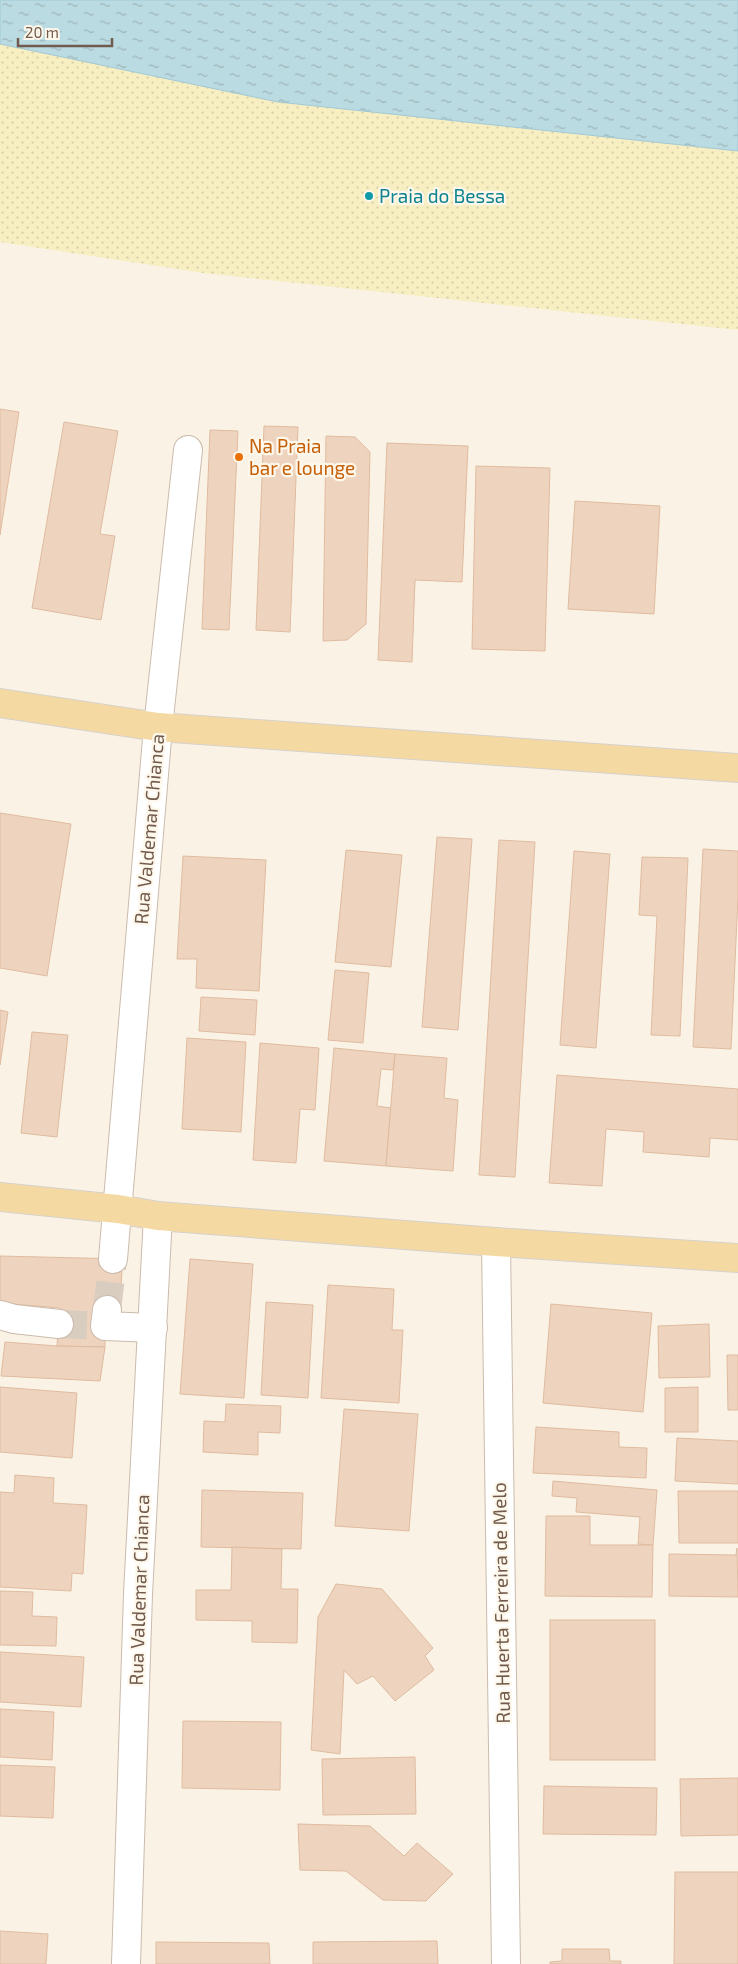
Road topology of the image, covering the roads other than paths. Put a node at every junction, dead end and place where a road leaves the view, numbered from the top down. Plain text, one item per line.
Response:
1 (188, 450) dead end
2 (0, 703) edge
3 (158, 727) junction
4 (738, 768) edge
5 (0, 1197) edge
6 (118, 1209) junction
7 (158, 1216) junction
8 (496, 1242) junction
9 (738, 1258) edge
10 (113, 1259) tunnel mouth
11 (0, 1316) edge
12 (106, 1318) tunnel mouth
13 (59, 1324) tunnel mouth
14 (153, 1328) junction
15 (126, 1964) edge
16 (506, 1964) edge

1 - 3 street, Rua Valdemar Chianca
2 - 3 main road
3 - 4 main road
3 - 6 street, Rua Valdemar Chianca
5 - 6 main road
6 - 7 main road
6 - 10 street, Rua Valdemar Chianca
7 - 8 main road
7 - 14 street, Rua Valdemar Chianca
8 - 9 main road
8 - 16 street, Rua Huerta Ferreira de Melo
11 - 13 street
12 - 14 street
14 - 15 street, Rua Valdemar Chianca

